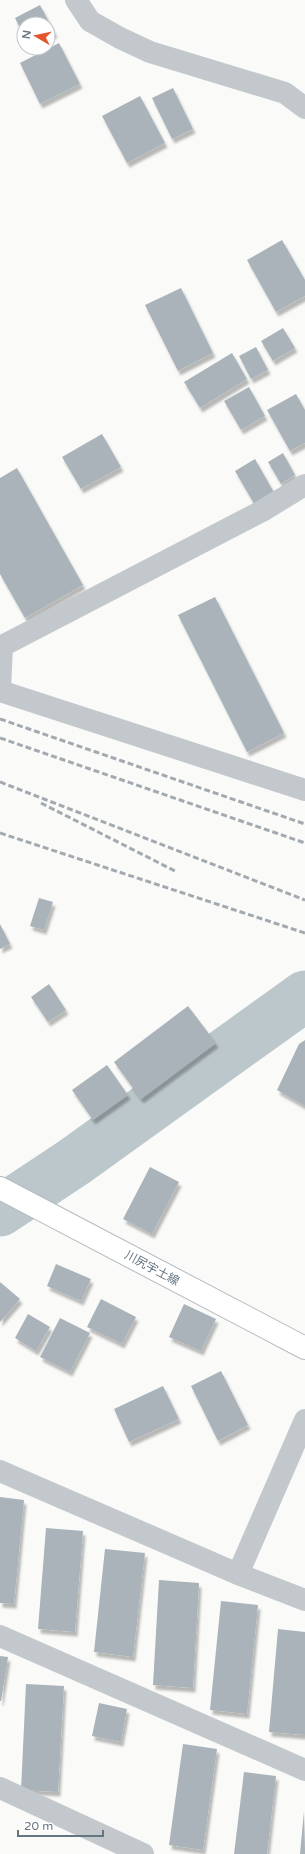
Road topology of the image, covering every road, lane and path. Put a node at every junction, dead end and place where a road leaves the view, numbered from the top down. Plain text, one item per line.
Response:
1 (76, 0) edge
2 (305, 108) edge
3 (305, 485) edge
4 (305, 790) edge
5 (0, 1188) edge
6 (305, 1348) edge
7 (305, 1420) edge
8 (0, 1471) edge
9 (238, 1574) junction
10 (305, 1600) edge
11 (0, 1636) edge
12 (305, 1770) edge
13 (0, 1788) edge
14 (143, 1854) edge

1 - 2 street
3 - 4 street
5 - 6 main road, 川尻宇土線
7 - 9 street
8 - 9 street
9 - 10 street
11 - 12 street
13 - 14 street

